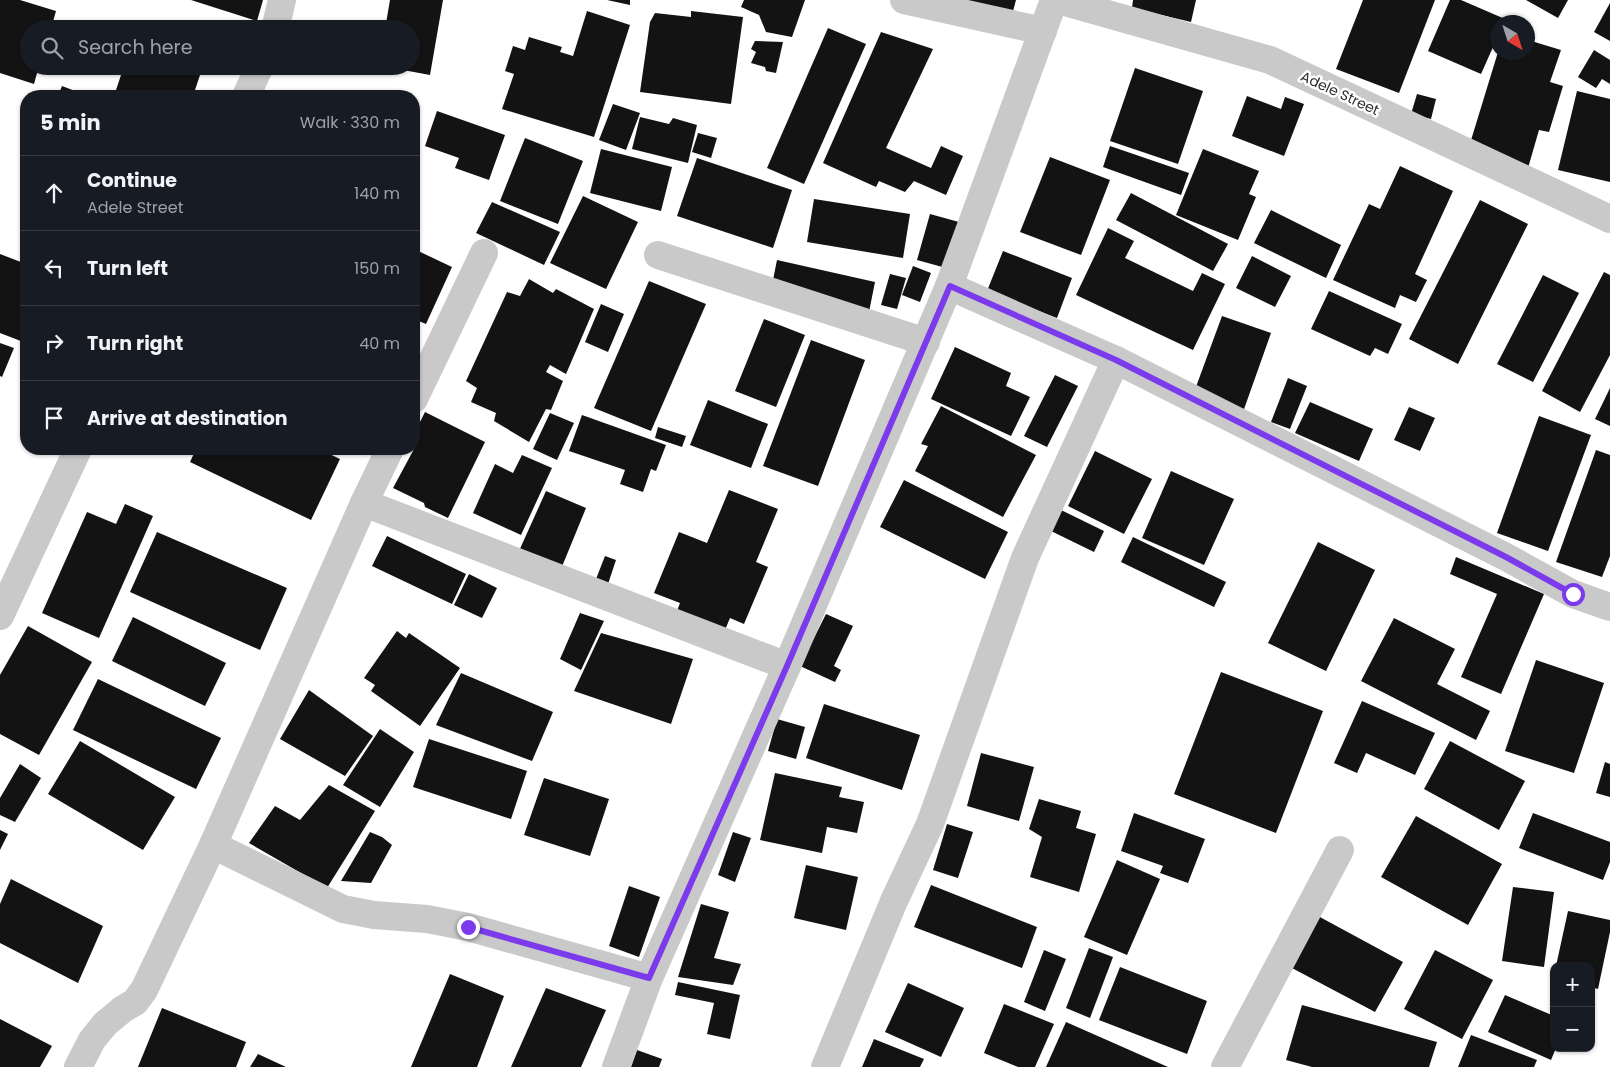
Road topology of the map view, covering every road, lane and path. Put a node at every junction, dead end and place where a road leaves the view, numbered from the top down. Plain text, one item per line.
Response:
1 (282, 0) edge
2 (904, 0) edge
3 (1054, 0) edge
4 (1058, 0) edge
5 (277, 20) edge
6 (1043, 31) junction
7 (256, 75) edge
8 (249, 90) edge
9 (1610, 218) edge
10 (484, 254) dead end
11 (658, 255) dead end
12 (950, 286) junction
13 (926, 342) junction
14 (1116, 360) junction
15 (420, 387) edge
16 (75, 455) edge
17 (387, 455) edge
18 (364, 503) junction
19 (1610, 608) edge
20 (0, 616) edge
21 (787, 666) junction
22 (213, 845) junction
23 (1340, 850) dead end
24 (649, 978) junction
25 (78, 1067) edge
26 (616, 1067) edge
27 (825, 1067) edge
28 (1225, 1067) edge

1 - 5 street
2 - 6 street
3 - 6 street
4 - 9 street, Adele Street
6 - 12 street
7 - 8 street
10 - 15 street
11 - 13 street
12 - 13 street
12 - 14 street
13 - 21 street
14 - 19 street
14 - 27 street
16 - 20 street
17 - 18 street
18 - 21 street
18 - 22 street
21 - 24 street
22 - 24 street
22 - 25 street
23 - 28 street
24 - 26 street

